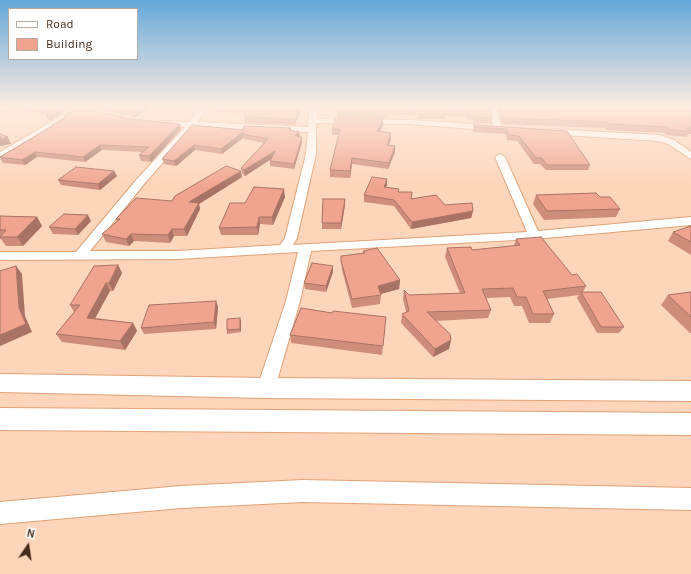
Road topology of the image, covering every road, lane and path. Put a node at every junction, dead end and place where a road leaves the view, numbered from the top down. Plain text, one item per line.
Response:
1 (36, 135) edge
2 (182, 135) edge
3 (312, 135) edge
4 (607, 135) edge
5 (0, 156) edge
6 (691, 156) edge
7 (500, 157) dead end
8 (691, 221) edge
9 (534, 235) junction
10 (306, 247) junction
11 (285, 248) junction
12 (0, 256) edge
13 (79, 256) junction
14 (0, 383) edge
15 (266, 388) junction
16 (691, 391) edge
17 (0, 419) edge
18 (691, 424) edge
19 (691, 499) edge
20 (0, 512) edge

1 - 5 street
2 - 13 street
3 - 11 street
4 - 6 street
7 - 9 street
8 - 9 street
9 - 10 street
10 - 11 street
10 - 15 street
11 - 13 street
12 - 13 street
14 - 15 main road
15 - 16 main road
17 - 18 main road
19 - 20 street

